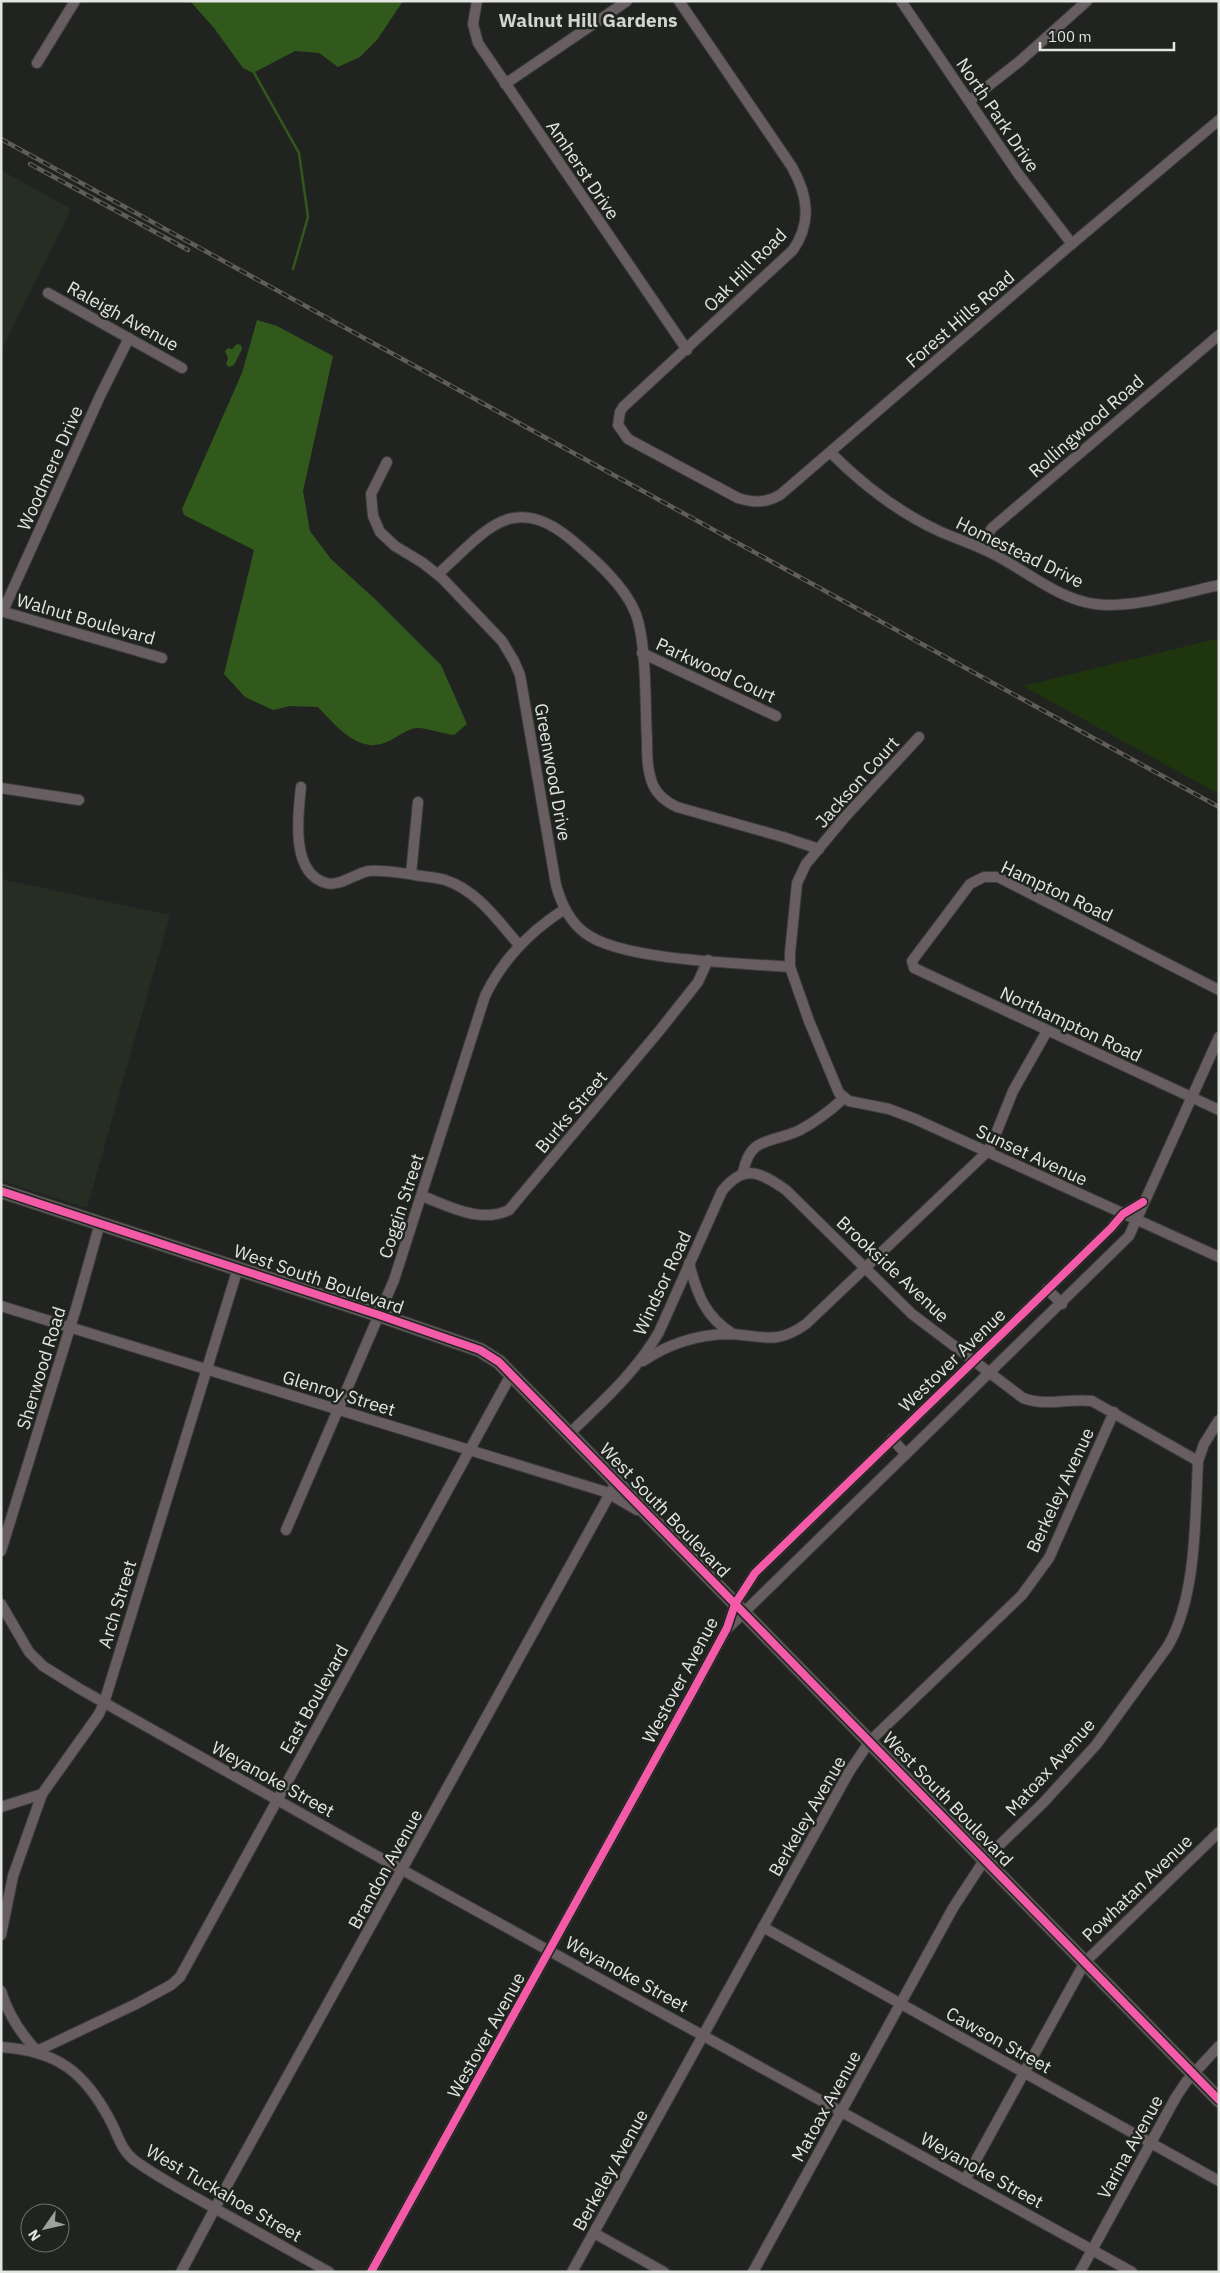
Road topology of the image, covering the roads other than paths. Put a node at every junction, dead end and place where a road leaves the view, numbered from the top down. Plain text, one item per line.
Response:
1 (76, 1) edge
2 (477, 1) edge
3 (627, 1) edge
4 (679, 1) edge
5 (901, 1) edge
6 (1087, 1) edge
7 (36, 63) dead end
8 (505, 84) junction
9 (969, 101) junction
10 (1219, 120) edge
11 (1072, 244) junction
12 (48, 293) dead end
13 (1219, 335) edge
14 (129, 338) junction
15 (686, 350) junction
16 (182, 368) dead end
17 (831, 453) junction
18 (387, 462) dead end
19 (710, 484) joint
20 (979, 547) junction
21 (438, 574) junction
22 (1219, 585) edge
23 (2, 611) edge
24 (642, 653) junction
25 (162, 658) dead end
26 (776, 716) dead end
27 (919, 737) dead end
28 (301, 787) dead end
29 (1, 788) edge
30 (80, 800) dead end
31 (418, 802) dead end
32 (819, 849) junction
33 (412, 874) junction
34 (565, 909) junction
35 (519, 945) junction
36 (708, 960) junction
37 (912, 964) joint
38 (790, 967) junction
39 (1219, 990) edge
40 (1047, 1031) junction
41 (1219, 1037) edge
42 (844, 1098) junction
43 (1191, 1098) junction
44 (1219, 1110) edge
45 (987, 1152) junction
46 (743, 1173) junction
47 (1, 1190) edge
48 (422, 1196) junction
49 (1143, 1202) junction
50 (1123, 1214) junction
51 (1138, 1220) junction
52 (100, 1223) junction
53 (1219, 1257) edge
54 (688, 1263) junction
55 (866, 1267) junction
56 (238, 1268) junction
57 (1048, 1289) junction
58 (1062, 1304) junction
59 (1, 1306) edge
60 (379, 1314) junction
61 (70, 1327) junction
62 (734, 1335) junction
63 (973, 1361) junction
64 (638, 1365) junction
65 (207, 1369) junction
66 (512, 1374) junction
67 (989, 1374) junction
68 (339, 1410) junction
69 (1114, 1412) junction
70 (1219, 1420) edge
71 (570, 1433) junction
72 (892, 1439) junction
73 (471, 1450) junction
74 (906, 1454) junction
75 (1198, 1461) junction
76 (618, 1481) junction
77 (610, 1494) junction
78 (660, 1526) junction
79 (286, 1530) dead end
80 (1, 1551) edge
81 (1, 1604) edge
82 (739, 1608) junction
83 (104, 1703) junction
84 (870, 1741) junction
85 (42, 1794) junction
86 (277, 1800) junction
87 (1, 1807) edge
88 (1219, 1832) edge
89 (985, 1859) junction
90 (403, 1870) junction
91 (763, 1927) junction
92 (1, 1935) edge
93 (550, 1950) junction
94 (1085, 1962) junction
95 (1, 1991) edge
96 (901, 2004) junction
97 (704, 2035) junction
98 (1219, 2046) edge
99 (1, 2047) edge
100 (37, 2051) junction
101 (1025, 2073) junction
102 (1193, 2073) junction
103 (1219, 2100) edge
104 (842, 2111) junction
105 (1151, 2143) junction
106 (965, 2180) junction
107 (1219, 2181) edge
108 (215, 2208) junction
109 (594, 2232) junction
110 (1092, 2250) junction
111 (181, 2272) edge
112 (329, 2272) edge
113 (371, 2272) edge
114 (572, 2272) edge
115 (664, 2272) edge
116 (753, 2272) edge
117 (1080, 2272) edge
118 (1132, 2272) edge

1 - 7 street
2 - 8 street, Amherst Drive
3 - 8 street
4 - 15 street, Oak Hill Road
5 - 9 street, North Park Drive
6 - 9 street
8 - 15 street, Amherst Drive
9 - 11 street, North Park Drive
10 - 11 street, Forest Hills Road
11 - 17 street, Forest Hills Road
12 - 14 street, Raleigh Avenue
13 - 20 street, Rollingwood Road
14 - 16 street, Raleigh Avenue
14 - 23 street, Woodmere Drive
15 - 19 street, Oak Hill Road
17 - 19 street, Forest Hills Road
17 - 20 street, Homestead Drive
18 - 21 street, Greenwood Drive
20 - 22 street, Homestead Drive
21 - 24 street
21 - 34 street, Greenwood Drive
23 - 25 street, Walnut Boulevard
24 - 26 street, Parkwood Court
24 - 32 street
27 - 32 street, Jackson Court
28 - 33 street
29 - 30 street
31 - 33 street
32 - 38 street, Jackson Court
33 - 35 street
34 - 35 street, Coggin Street
34 - 36 street, Greenwood Drive
35 - 48 street, Coggin Street
36 - 38 street, Greenwood Drive
36 - 48 street, Burks Street
37 - 39 street, Hampton Road
37 - 40 street, Northampton Road
38 - 42 street
40 - 43 street, Northampton Road
40 - 45 street
41 - 43 street, Westover Avenue
42 - 45 street, Sunset Avenue
42 - 46 street
43 - 44 street, Northampton Road
43 - 49 street, Westover Avenue
45 - 50 street, Sunset Avenue
45 - 55 street
46 - 54 street, Windsor Road
46 - 55 street, Brookside Avenue
47 - 52 street, West South Boulevard
48 - 60 street, Coggin Street
49 - 50 street, Westover Avenue
49 - 51 street, Westover Avenue
50 - 51 street, Sunset Avenue
50 - 57 street, Westover Avenue
51 - 53 street, Sunset Avenue
51 - 58 street, Westover Avenue
52 - 56 street, West South Boulevard
52 - 61 street, Sherwood Road
54 - 62 street
54 - 64 street, Windsor Road
55 - 62 street
55 - 63 street, Brookside Avenue
56 - 60 street, West South Boulevard
56 - 65 street, Arch Street
57 - 58 street
57 - 63 street, Westover Avenue
58 - 67 street, Westover Avenue
59 - 61 street, Glenroy Street
60 - 66 street, West South Boulevard
60 - 68 street, Coggin Street
61 - 65 street, Glenroy Street
61 - 80 street, Sherwood Road
62 - 64 street
63 - 67 street, Brookside Avenue
63 - 72 street, Westover Avenue
64 - 71 street, Windsor Road
65 - 68 street, Glenroy Street
65 - 83 street, Arch Street
66 - 71 street, West South Boulevard
66 - 73 street, East Boulevard
67 - 69 street, Brookside Avenue
67 - 74 street, Westover Avenue
68 - 73 street, Glenroy Street
68 - 79 street, Coggin Street
69 - 75 street, Brookside Avenue
69 - 84 street, Berkeley Avenue
70 - 75 street, Matoax Avenue
71 - 76 street, West South Boulevard
72 - 74 street
72 - 82 street, Westover Avenue
73 - 77 street, Glenroy Street
73 - 86 street, East Boulevard
74 - 82 street, Westover Avenue
75 - 89 street, Matoax Avenue
76 - 77 street, Brandon Avenue
76 - 78 street, West South Boulevard
77 - 78 street, Glenroy Street
77 - 90 street, Brandon Avenue
78 - 82 street, West South Boulevard
81 - 83 street, Weyanoke Street
82 - 84 street, West South Boulevard
82 - 93 street, Westover Avenue
83 - 85 street, Arch Street
83 - 86 street, Weyanoke Street
84 - 89 street, West South Boulevard
84 - 91 street, Berkeley Avenue
85 - 87 street
85 - 92 street, Arch Street
86 - 90 street, Weyanoke Street
86 - 100 street, East Boulevard
88 - 94 street, Powhatan Avenue
89 - 94 street, West South Boulevard
89 - 96 street, Matoax Avenue
90 - 93 street, Weyanoke Street
90 - 108 street, Brandon Avenue
91 - 96 street, Cawson Street
91 - 97 street, Berkeley Avenue
93 - 97 street, Weyanoke Street
93 - 113 street, Westover Avenue
94 - 101 street, Powhatan Avenue
94 - 102 street, West South Boulevard
95 - 100 street
96 - 101 street, Cawson Street
96 - 104 street, Matoax Avenue
97 - 104 street, Weyanoke Street
97 - 109 street, Berkeley Avenue
98 - 102 street, Varina Avenue
99 - 100 street, West Tuckahoe Street
100 - 108 street, West Tuckahoe Street
101 - 105 street, Cawson Street
101 - 106 street, Powhatan Avenue
102 - 103 street, West South Boulevard
102 - 105 street, Varina Avenue
104 - 106 street, Weyanoke Street
104 - 116 street, Matoax Avenue
105 - 107 street, Cawson Street
105 - 110 street, Varina Avenue
106 - 110 street, Weyanoke Street
108 - 111 street, Brandon Avenue
108 - 112 street, West Tuckahoe Street
109 - 114 street, Berkeley Avenue
109 - 115 street
110 - 117 street, Varina Avenue
110 - 118 street, Weyanoke Street

